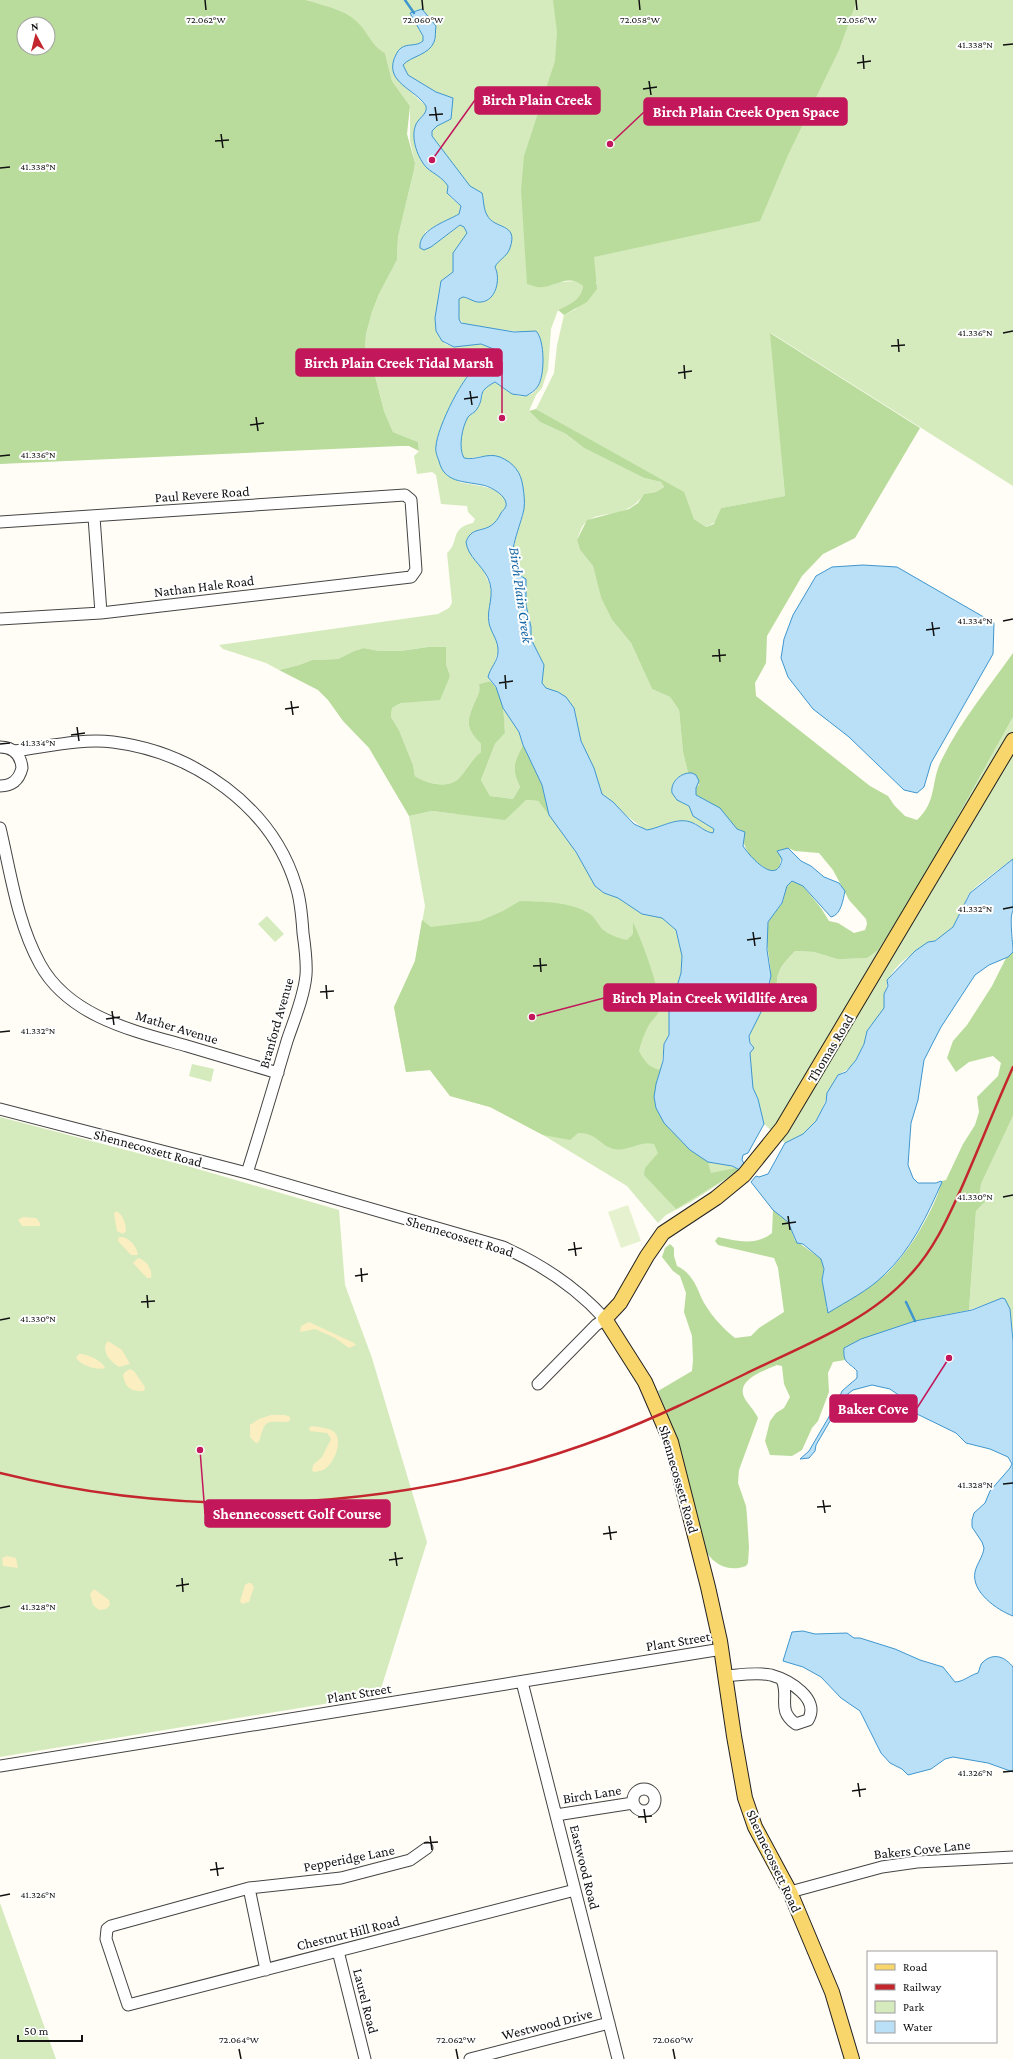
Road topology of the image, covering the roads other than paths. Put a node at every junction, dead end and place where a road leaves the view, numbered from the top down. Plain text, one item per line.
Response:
1 (94, 517) junction
2 (0, 522) edge
3 (411, 578) joint
4 (101, 613) junction
5 (0, 619) edge
6 (1013, 740) edge
7 (0, 747) edge
8 (38, 748) junction
9 (14, 751) junction
10 (22, 762) junction
11 (0, 786) edge
12 (0, 828) edge
13 (278, 1072) junction
14 (0, 1109) edge
15 (247, 1173) junction
16 (605, 1319) junction
17 (538, 1384) dead end
18 (722, 1649) junction
19 (725, 1676) junction
20 (782, 1680) dead end
21 (522, 1682) junction
22 (0, 1766) edge
23 (633, 1803) dead end
24 (556, 1815) junction
25 (427, 1848) dead end
26 (1013, 1857) edge
27 (249, 1888) junction
28 (575, 1890) junction
29 (790, 1892) junction
30 (338, 1950) junction
31 (266, 1970) junction
32 (128, 2005) joint
33 (609, 2023) junction
34 (365, 2059) edge
35 (470, 2059) edge
36 (618, 2059) edge
37 (852, 2059) edge

1 - 2 street, Paul Revere Road
1 - 3 street, Paul Revere Road
1 - 4 street
3 - 4 street, Nathan Hale Road
4 - 5 street, Nathan Hale Road
6 - 16 main road, Thomas Road
7 - 9 street
8 - 9 street, Branford Avenue
8 - 10 street
8 - 13 street, Branford Avenue
9 - 10 street
10 - 11 street
12 - 13 street, Mather Avenue
13 - 15 street, Branford Avenue
14 - 15 street, Shennecossett Road
15 - 16 street, Shennecossett Road
16 - 17 street
16 - 18 main road, Shennecossett Road
18 - 19 main road, Shennecossett Road
18 - 21 street, Plant Street
19 - 20 street
19 - 29 main road, Shennecossett Road
21 - 22 street, Plant Street
21 - 24 street, Eastwood Road
23 - 24 street, Birch Lane
24 - 28 street, Eastwood Road
25 - 27 street, Pepperidge Lane
26 - 29 street, Bakers Cove Lane
27 - 31 street
27 - 32 street, Pepperidge Lane
28 - 30 street, Chestnut Hill Road
28 - 33 street, Eastwood Road
29 - 37 main road, Shennecossett Road
30 - 31 street, Chestnut Hill Road
30 - 34 street, Laurel Road
31 - 32 street, Chestnut Hill Road
33 - 35 street, Westwood Drive
33 - 36 street, Eastwood Road

